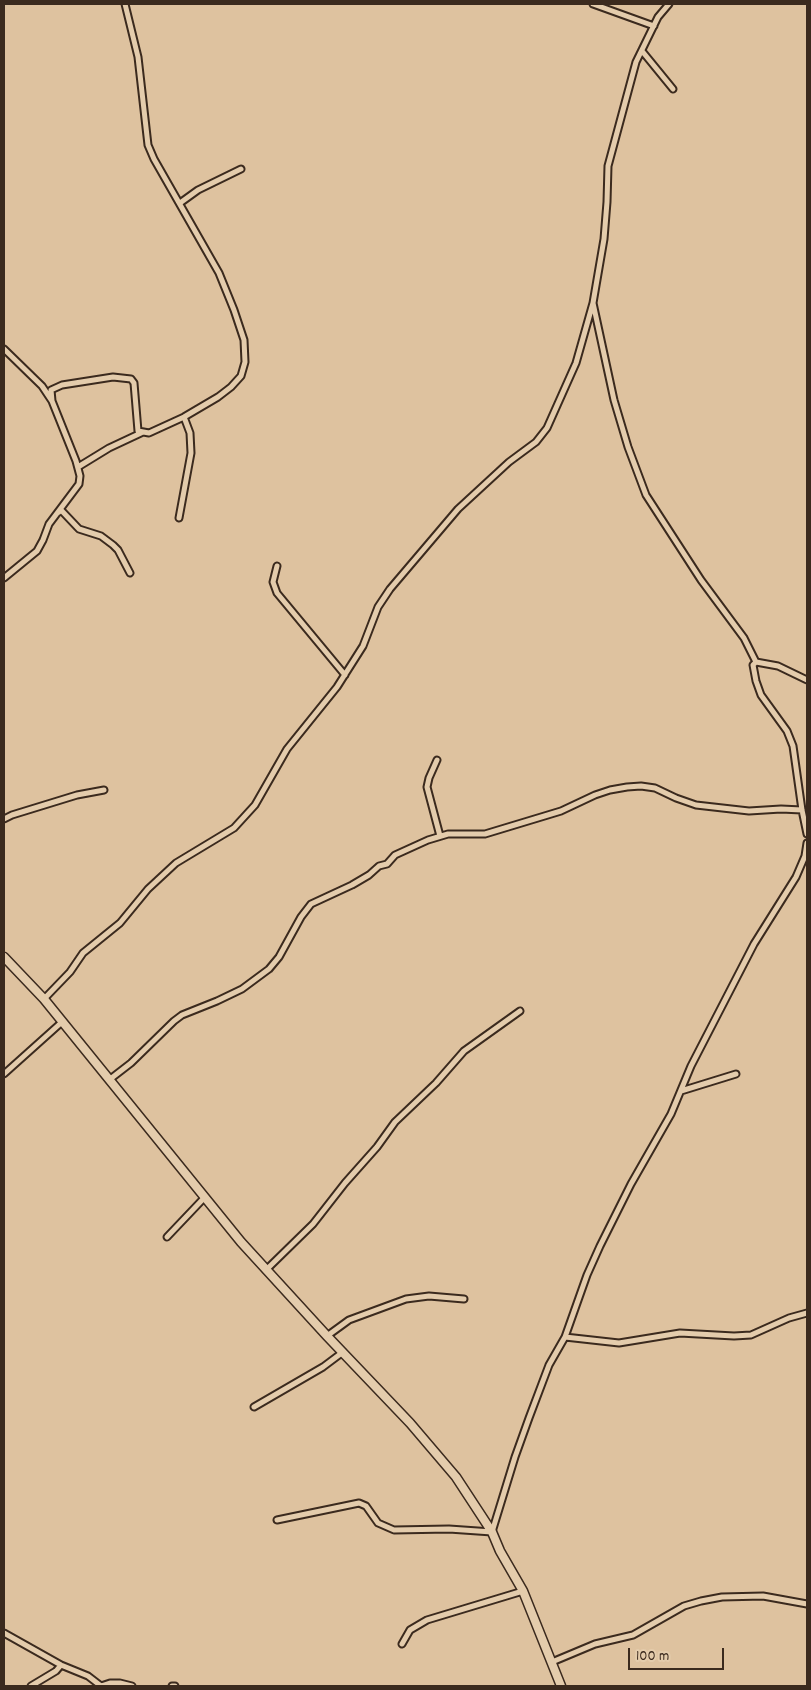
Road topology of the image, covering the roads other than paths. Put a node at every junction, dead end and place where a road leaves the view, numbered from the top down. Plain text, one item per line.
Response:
1 (125, 4) edge
2 (593, 4) edge
3 (669, 4) edge
4 (654, 26) junction
5 (642, 51) junction
6 (673, 89) dead end
7 (240, 169) dead end
8 (180, 202) junction
9 (593, 303) junction
10 (597, 318) junction
11 (587, 329) junction
12 (4, 349) edge
13 (52, 401) junction
14 (184, 417) junction
15 (141, 433) junction
16 (78, 468) junction
17 (58, 512) junction
18 (178, 518) dead end
19 (277, 566) dead end
20 (130, 573) dead end
21 (4, 578) edge
22 (756, 662) junction
23 (345, 675) junction
24 (807, 680) edge
25 (437, 760) dead end
26 (104, 790) dead end
27 (802, 810) junction
28 (4, 819) edge
29 (807, 834) edge
30 (440, 836) junction
31 (807, 842) edge
32 (4, 957) edge
33 (44, 999) junction
34 (520, 1011) dead end
35 (62, 1022) junction
36 (4, 1074) edge
37 (736, 1074) dead end
38 (109, 1080) junction
39 (680, 1091) junction
40 (205, 1197) junction
41 (166, 1237) dead end
42 (266, 1270) junction
43 (464, 1299) dead end
44 (807, 1313) edge
45 (327, 1336) junction
46 (565, 1337) junction
47 (343, 1352) junction
48 (254, 1407) dead end
49 (277, 1520) dead end
50 (492, 1532) junction
51 (523, 1591) junction
52 (807, 1604) edge
53 (4, 1633) edge
54 (402, 1644) dead end
55 (552, 1662) junction
56 (61, 1665) junction
57 (31, 1686) edge
58 (101, 1686) edge
59 (132, 1686) edge
60 (560, 1686) edge

1 - 8 street
2 - 4 street
3 - 4 street
4 - 5 street
5 - 6 street
5 - 9 street
7 - 8 street
8 - 14 street
9 - 10 street
9 - 11 street
10 - 11 street
10 - 22 street
11 - 23 street
12 - 13 street
13 - 15 street
13 - 16 street
14 - 15 street
14 - 18 street
15 - 16 street
16 - 17 street
17 - 20 street
17 - 21 street
19 - 23 street
22 - 24 street
22 - 27 street
23 - 33 street
25 - 30 street
26 - 28 street
27 - 29 street
27 - 30 street
30 - 38 street
31 - 39 street
32 - 33 main road
33 - 35 main road
34 - 42 street
35 - 36 street
35 - 38 main road
37 - 39 street
38 - 40 main road
39 - 46 street
40 - 41 street
40 - 42 main road
42 - 45 main road
43 - 45 street
44 - 46 street
45 - 47 main road
46 - 50 street
47 - 48 street
47 - 50 main road
49 - 50 street
50 - 51 main road
51 - 54 street
51 - 55 main road
52 - 55 street
53 - 56 street
55 - 60 main road
56 - 57 street
56 - 58 street
58 - 59 street

